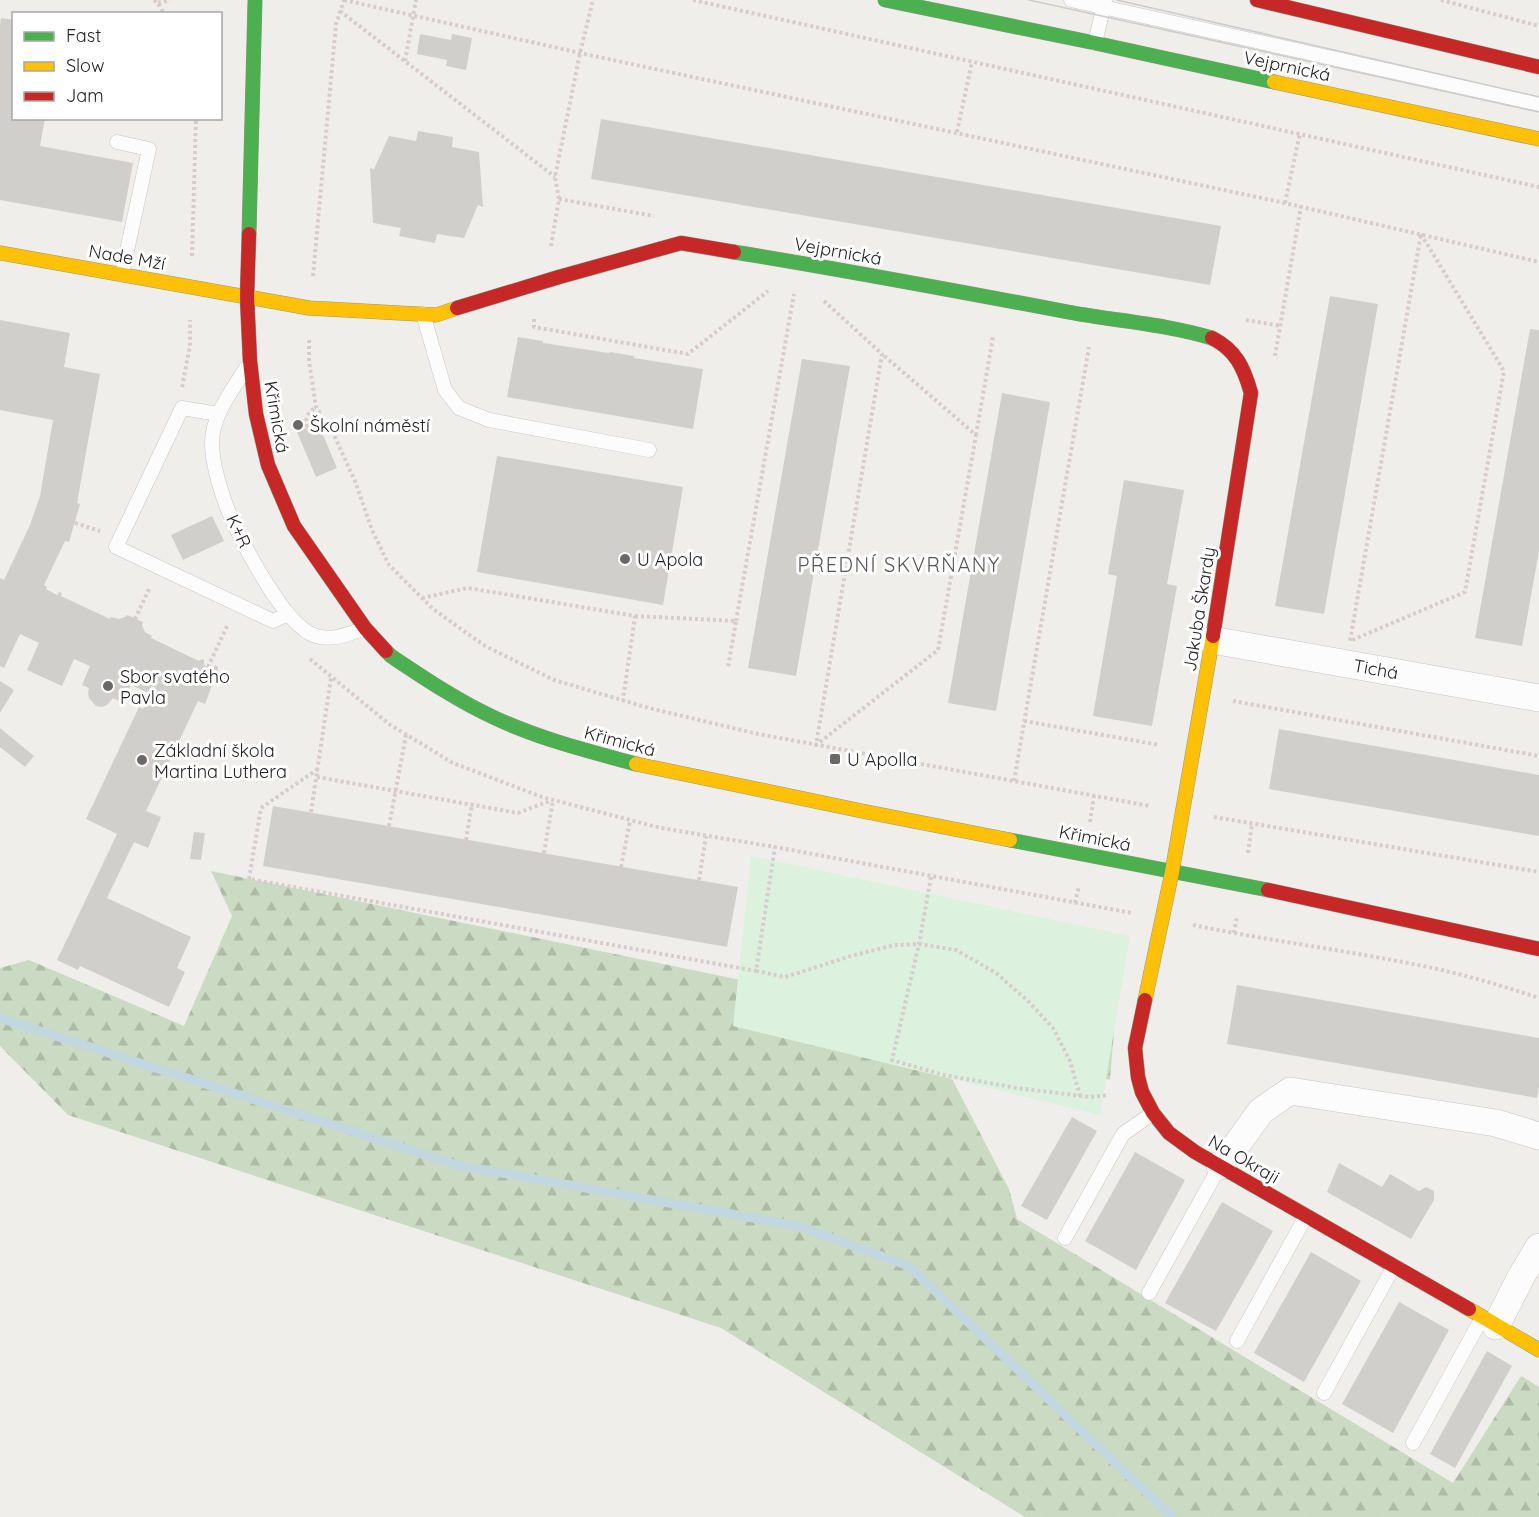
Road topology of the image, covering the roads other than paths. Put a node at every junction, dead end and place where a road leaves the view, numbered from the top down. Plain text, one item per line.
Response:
1 (255, 0) edge
2 (885, 0) edge
3 (1071, 0) edge
4 (1257, 0) edge
5 (1104, 4) edge
6 (1095, 43) junction
7 (1539, 67) edge
8 (1539, 104) edge
9 (1539, 138) edge
10 (117, 142) dead end
11 (0, 253) edge
12 (122, 274) junction
13 (247, 297) junction
14 (429, 315) junction
15 (1234, 354) joint
16 (250, 361) junction
17 (218, 414) junction
18 (649, 450) dead end
19 (288, 614) junction
20 (365, 628) junction
21 (1212, 640) junction
22 (1539, 698) edge
23 (1172, 872) junction
24 (1539, 949) edge
25 (1153, 1113) junction
26 (1539, 1136) edge
27 (1220, 1166) junction
28 (1306, 1216) junction
29 (1065, 1238) dead end
30 (1539, 1247) edge
31 (1394, 1266) junction
32 (1149, 1293) dead end
33 (1489, 1322) junction
34 (1237, 1341) dead end
35 (1539, 1350) edge
36 (1324, 1393) dead end
37 (1413, 1443) dead end

1 - 13 main road, Křimická
2 - 6 main road, Vejprnická
3 - 5 lane, Vejprnická
4 - 7 main road
5 - 6 lane
5 - 8 lane, Vejprnická
6 - 9 main road, Vejprnická
10 - 12 lane
11 - 12 main road, Nade Mží
12 - 13 main road, Nade Mží
13 - 14 main road, Nade Mží
13 - 16 main road, Křimická
14 - 15 main road, Vejprnická
14 - 18 lane
15 - 21 main road, Jakuba Škardy
16 - 17 lane, K+R
16 - 20 main road, Křimická
17 - 19 lane, K+R
17 - 19 lane
19 - 20 lane, K+R
20 - 23 main road, Křimická
21 - 22 street, Tichá
21 - 23 main road, Jakuba Škardy
23 - 24 main road, Křimická
23 - 25 main road, Na Okraji
25 - 27 main road, Na Okraji
25 - 29 lane
26 - 27 street
27 - 28 main road, Na Okraji
27 - 32 lane
28 - 31 main road, Na Okraji
28 - 34 lane
30 - 33 street
31 - 33 main road, Na Okraji
31 - 36 lane
33 - 35 main road, Na Okraji
33 - 37 lane

